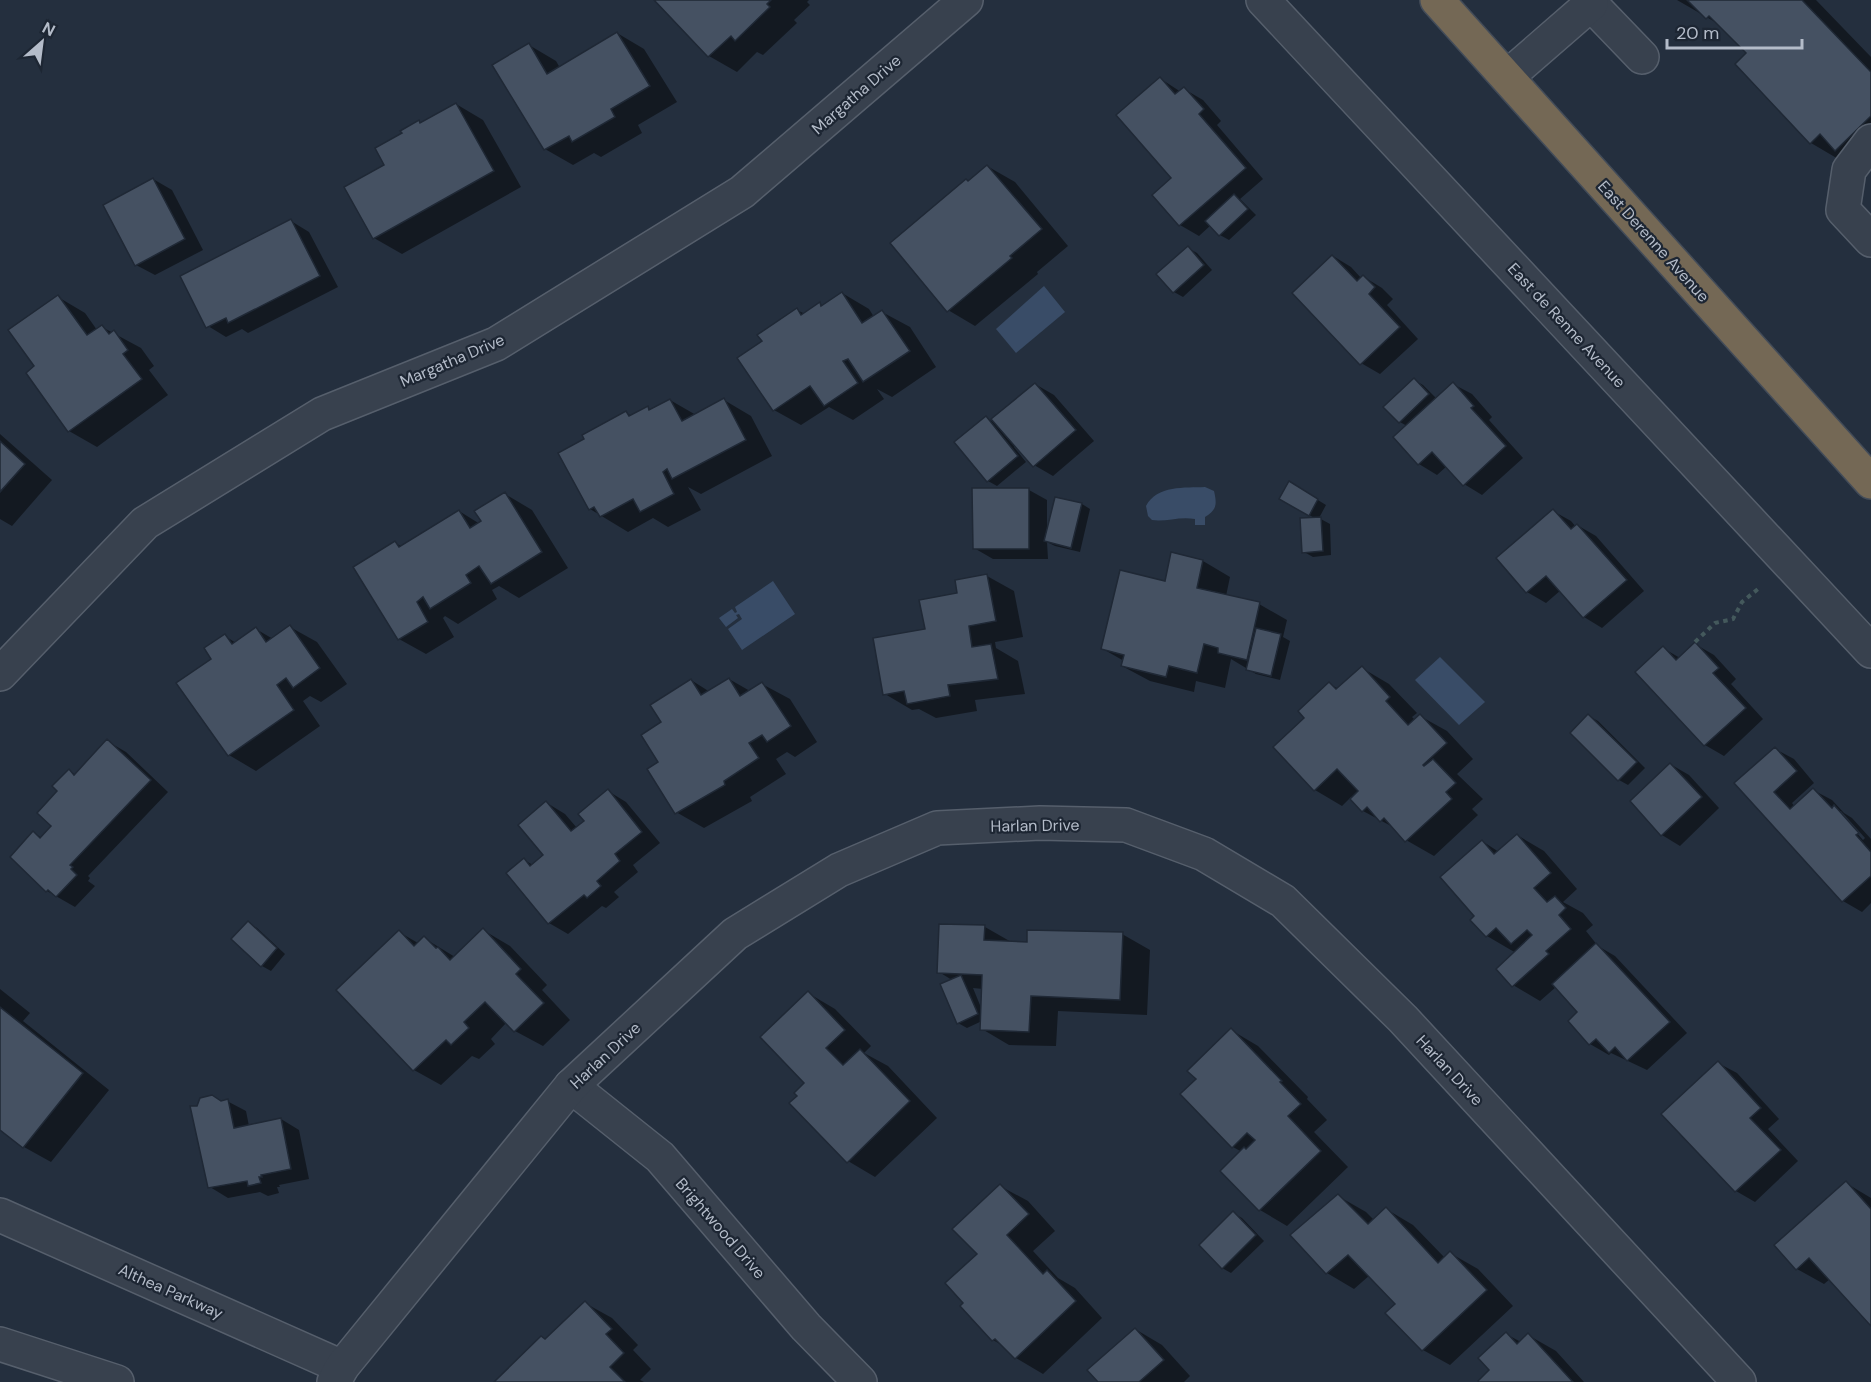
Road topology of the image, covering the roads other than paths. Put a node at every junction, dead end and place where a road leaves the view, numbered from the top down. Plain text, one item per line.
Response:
1 (966, 0) edge
2 (1263, 0) edge
3 (1437, 0) edge
4 (1589, 2) edge
5 (1642, 57) dead end
6 (1507, 77) junction
7 (1870, 144) edge
8 (1871, 240) edge
9 (1871, 482) edge
10 (1871, 651) edge
11 (0, 674) edge
12 (571, 1086) junction
13 (0, 1215) edge
14 (0, 1344) edge
15 (338, 1374) edge
16 (117, 1382) edge
17 (860, 1382) edge
18 (1739, 1382) edge

1 - 11 street, Margatha Drive
2 - 10 street, East de Renne Avenue
3 - 6 highway, East Derenne Avenue
4 - 5 street
4 - 6 street
6 - 9 highway, East Derenne Avenue
7 - 8 street
12 - 15 street, Harlan Drive
12 - 17 street, Brightwood Drive
12 - 18 street, Harlan Drive
13 - 15 street, Althea Parkway
14 - 16 street

